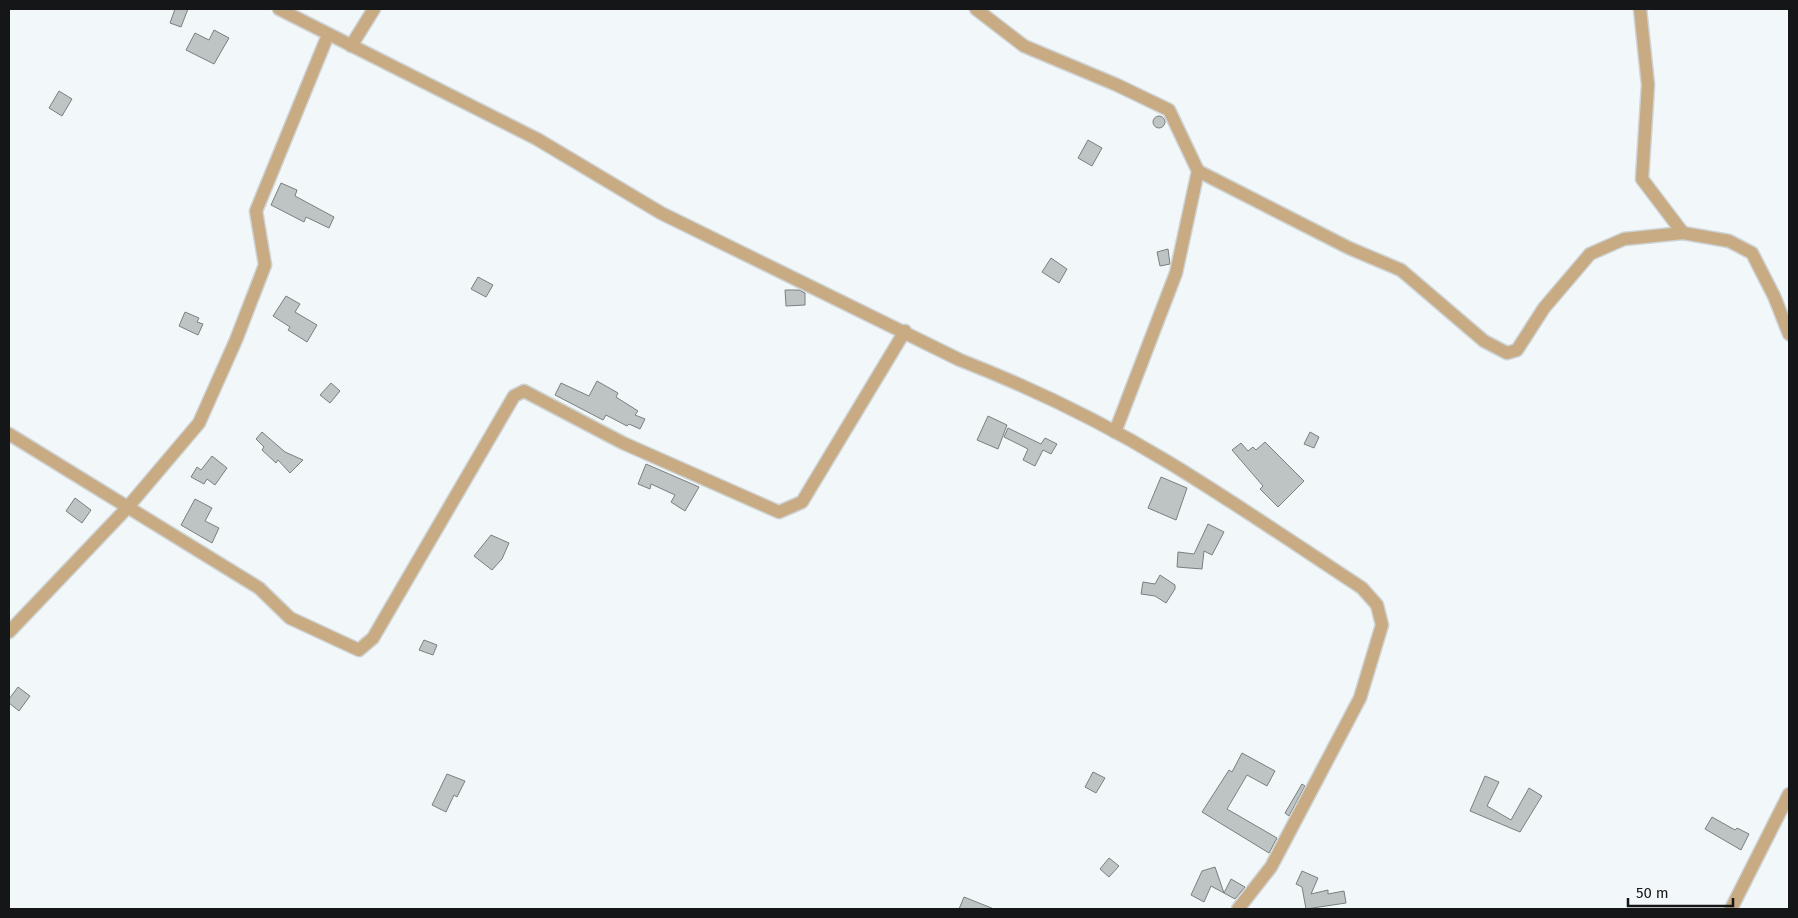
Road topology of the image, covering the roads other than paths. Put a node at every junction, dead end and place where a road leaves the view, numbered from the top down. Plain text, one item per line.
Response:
1 (278, 9) edge
2 (374, 9) edge
3 (976, 9) edge
4 (1640, 9) edge
5 (328, 34) junction
6 (351, 46) junction
7 (1198, 171) junction
8 (1683, 233) junction
9 (905, 331) junction
10 (1789, 334) edge
11 (1115, 432) junction
12 (9, 434) edge
13 (127, 508) junction
14 (9, 632) edge
15 (1789, 794) edge
16 (1238, 909) edge
17 (1731, 909) edge

1 - 5 street
2 - 6 street
3 - 7 street
4 - 8 street
5 - 6 street
5 - 13 street
6 - 9 street
7 - 8 street
7 - 11 street
8 - 10 street
9 - 11 street
9 - 13 street
11 - 16 street
12 - 13 street
13 - 14 street
15 - 17 street

